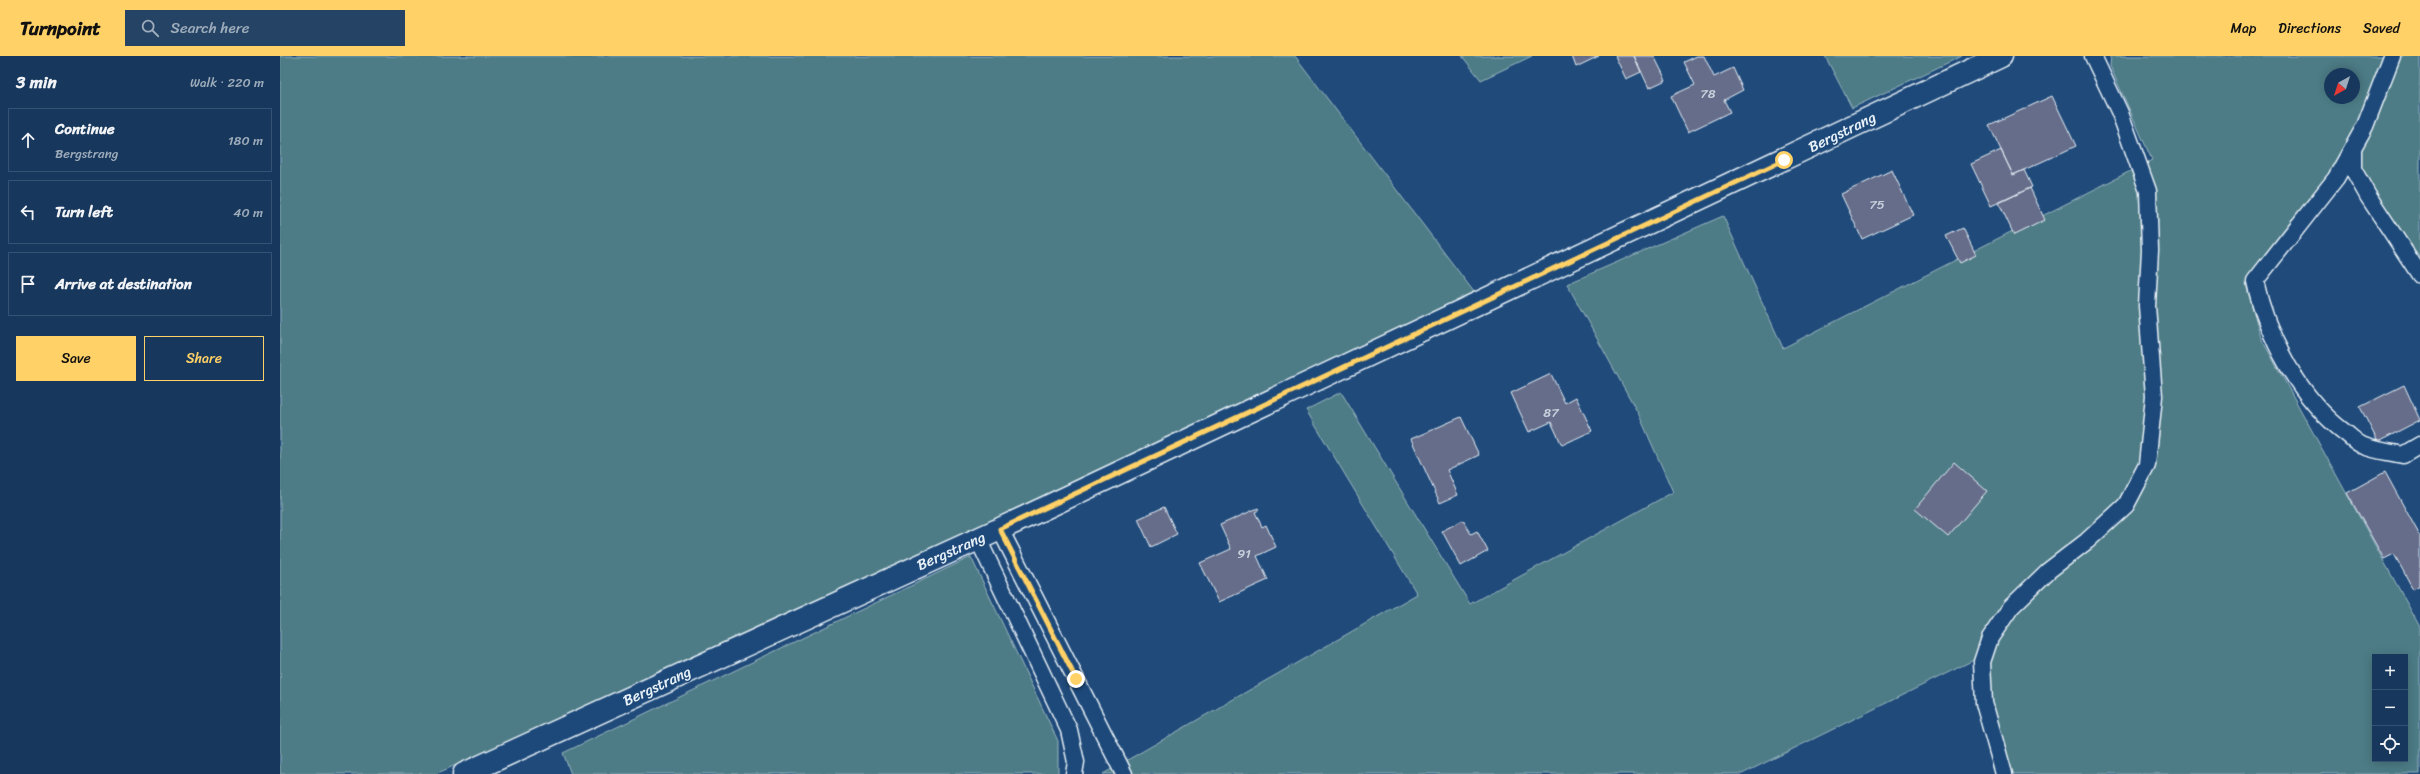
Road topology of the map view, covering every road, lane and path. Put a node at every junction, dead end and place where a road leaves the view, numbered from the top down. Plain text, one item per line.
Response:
1 (2001, 56) edge
2 (2093, 56) edge
3 (2392, 56) edge
4 (2353, 149) junction
5 (2420, 275) edge
6 (2420, 445) edge
7 (1000, 529) junction
8 (978, 539) junction
9 (464, 774) edge
10 (1074, 774) edge
11 (1124, 774) edge
12 (2004, 774) edge

1 - 7 street, Bergstrang
2 - 12 lane
3 - 4 lane
4 - 5 lane
4 - 6 lane
7 - 8 street, Bergstrang
7 - 11 lane
8 - 9 street, Bergstrang
8 - 10 lane

